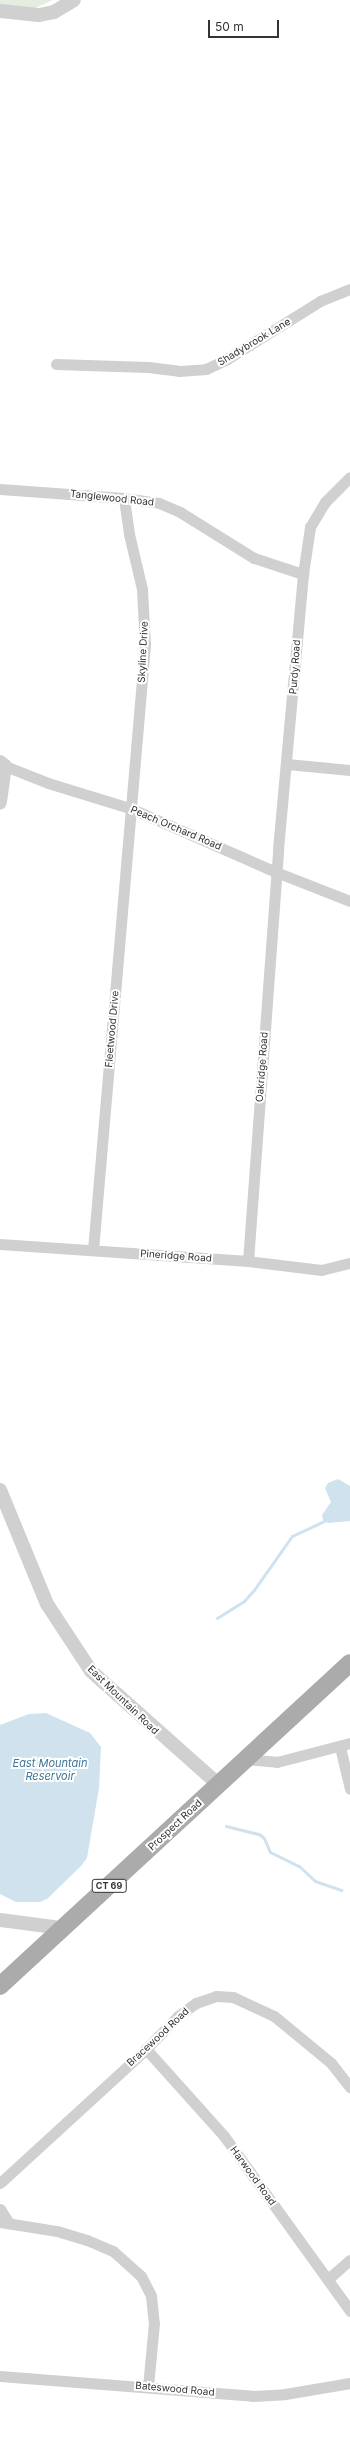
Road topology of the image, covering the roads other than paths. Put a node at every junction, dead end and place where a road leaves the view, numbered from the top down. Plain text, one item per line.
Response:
1 (74, 0) edge
2 (0, 11) edge
3 (350, 289) edge
4 (56, 364) dead end
5 (350, 477) edge
6 (0, 489) edge
7 (124, 498) junction
8 (303, 574) junction
9 (3, 764) edge
10 (287, 764) junction
11 (350, 770) edge
12 (0, 803) edge
13 (130, 808) junction
14 (276, 872) junction
15 (350, 901) edge
16 (0, 1244) edge
17 (93, 1250) junction
18 (248, 1261) junction
19 (350, 1263) edge
20 (0, 1490) edge
21 (350, 1663) edge
22 (345, 1745) edge
23 (245, 1760) junction
24 (218, 1784) junction
25 (350, 1789) edge
26 (0, 1920) edge
27 (62, 1928) junction
28 (0, 1986) edge
29 (146, 2049) junction
30 (350, 2087) edge
31 (0, 2183) edge
32 (0, 2209) edge
33 (4, 2222) edge
34 (350, 2260) edge
35 (328, 2279) junction
36 (350, 2311) edge
37 (0, 2376) edge
38 (350, 2383) edge
39 (148, 2386) junction

1 - 2 street
3 - 4 street, Shadybrook Lane
5 - 8 street, Purdy Road
6 - 7 street, Tanglewood Road
7 - 8 street, Tanglewood Road
7 - 13 street, Skyline Drive
8 - 10 street, Purdy Road
9 - 12 street
9 - 13 street, Peach Orchard Road
10 - 11 street
10 - 14 street, Purdy Road
13 - 14 street, Peach Orchard Road
13 - 17 street, Fleetwood Drive
14 - 15 street, Peach Orchard Road
14 - 18 street, Oakridge Road
16 - 17 street, Pineridge Road
17 - 18 street, Pineridge Road
18 - 19 street, Pineridge Road
20 - 24 street, East Mountain Road
21 - 23 main road, Prospect Road / CT 69
22 - 23 street
22 - 25 street
23 - 24 main road, Prospect Road / CT 69
24 - 27 main road, Prospect Road / CT 69
26 - 27 street
27 - 28 main road, Prospect Road / CT 69
29 - 30 street, Bracewood Road
29 - 31 street, Bracewood Road
29 - 35 street, Harwood Road
32 - 33 street
33 - 39 street
34 - 35 street
35 - 36 street, Harwood Road
37 - 39 street, Bateswood Road
38 - 39 street, Bateswood Road

